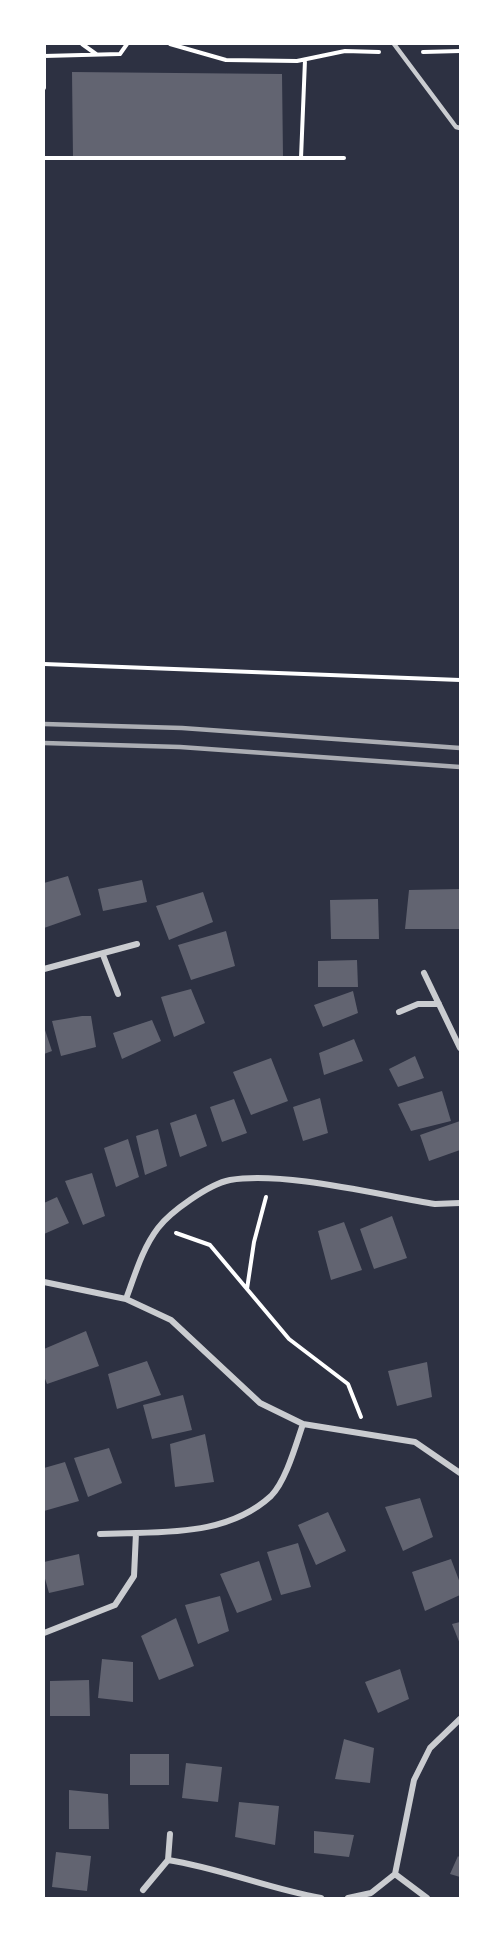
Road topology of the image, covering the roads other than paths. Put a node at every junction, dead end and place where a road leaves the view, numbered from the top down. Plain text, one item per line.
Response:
1 (394, 44) edge
2 (460, 128) edge
3 (137, 944) dead end
4 (103, 955) junction
5 (44, 969) edge
6 (424, 973) dead end
7 (117, 994) dead end
8 (440, 1004) junction
9 (399, 1012) dead end
10 (460, 1048) edge
11 (460, 1203) edge
12 (44, 1282) edge
13 (126, 1299) junction
14 (303, 1424) junction
15 (460, 1473) edge
16 (136, 1533) junction
17 (100, 1534) dead end
18 (44, 1633) edge
19 (460, 1719) edge
20 (170, 1834) dead end
21 (168, 1860) junction
22 (395, 1874) junction
23 (143, 1890) dead end
24 (321, 1899) edge
25 (348, 1899) edge
26 (427, 1899) edge

1 - 2 lane
3 - 4 street
4 - 5 street
4 - 7 street
6 - 8 street
8 - 9 street
8 - 10 street
11 - 13 street
12 - 13 street
13 - 14 street
14 - 15 street
14 - 16 street
16 - 17 street
16 - 18 street
19 - 22 street
20 - 21 street
21 - 23 street
21 - 24 street
22 - 25 street
22 - 26 street

